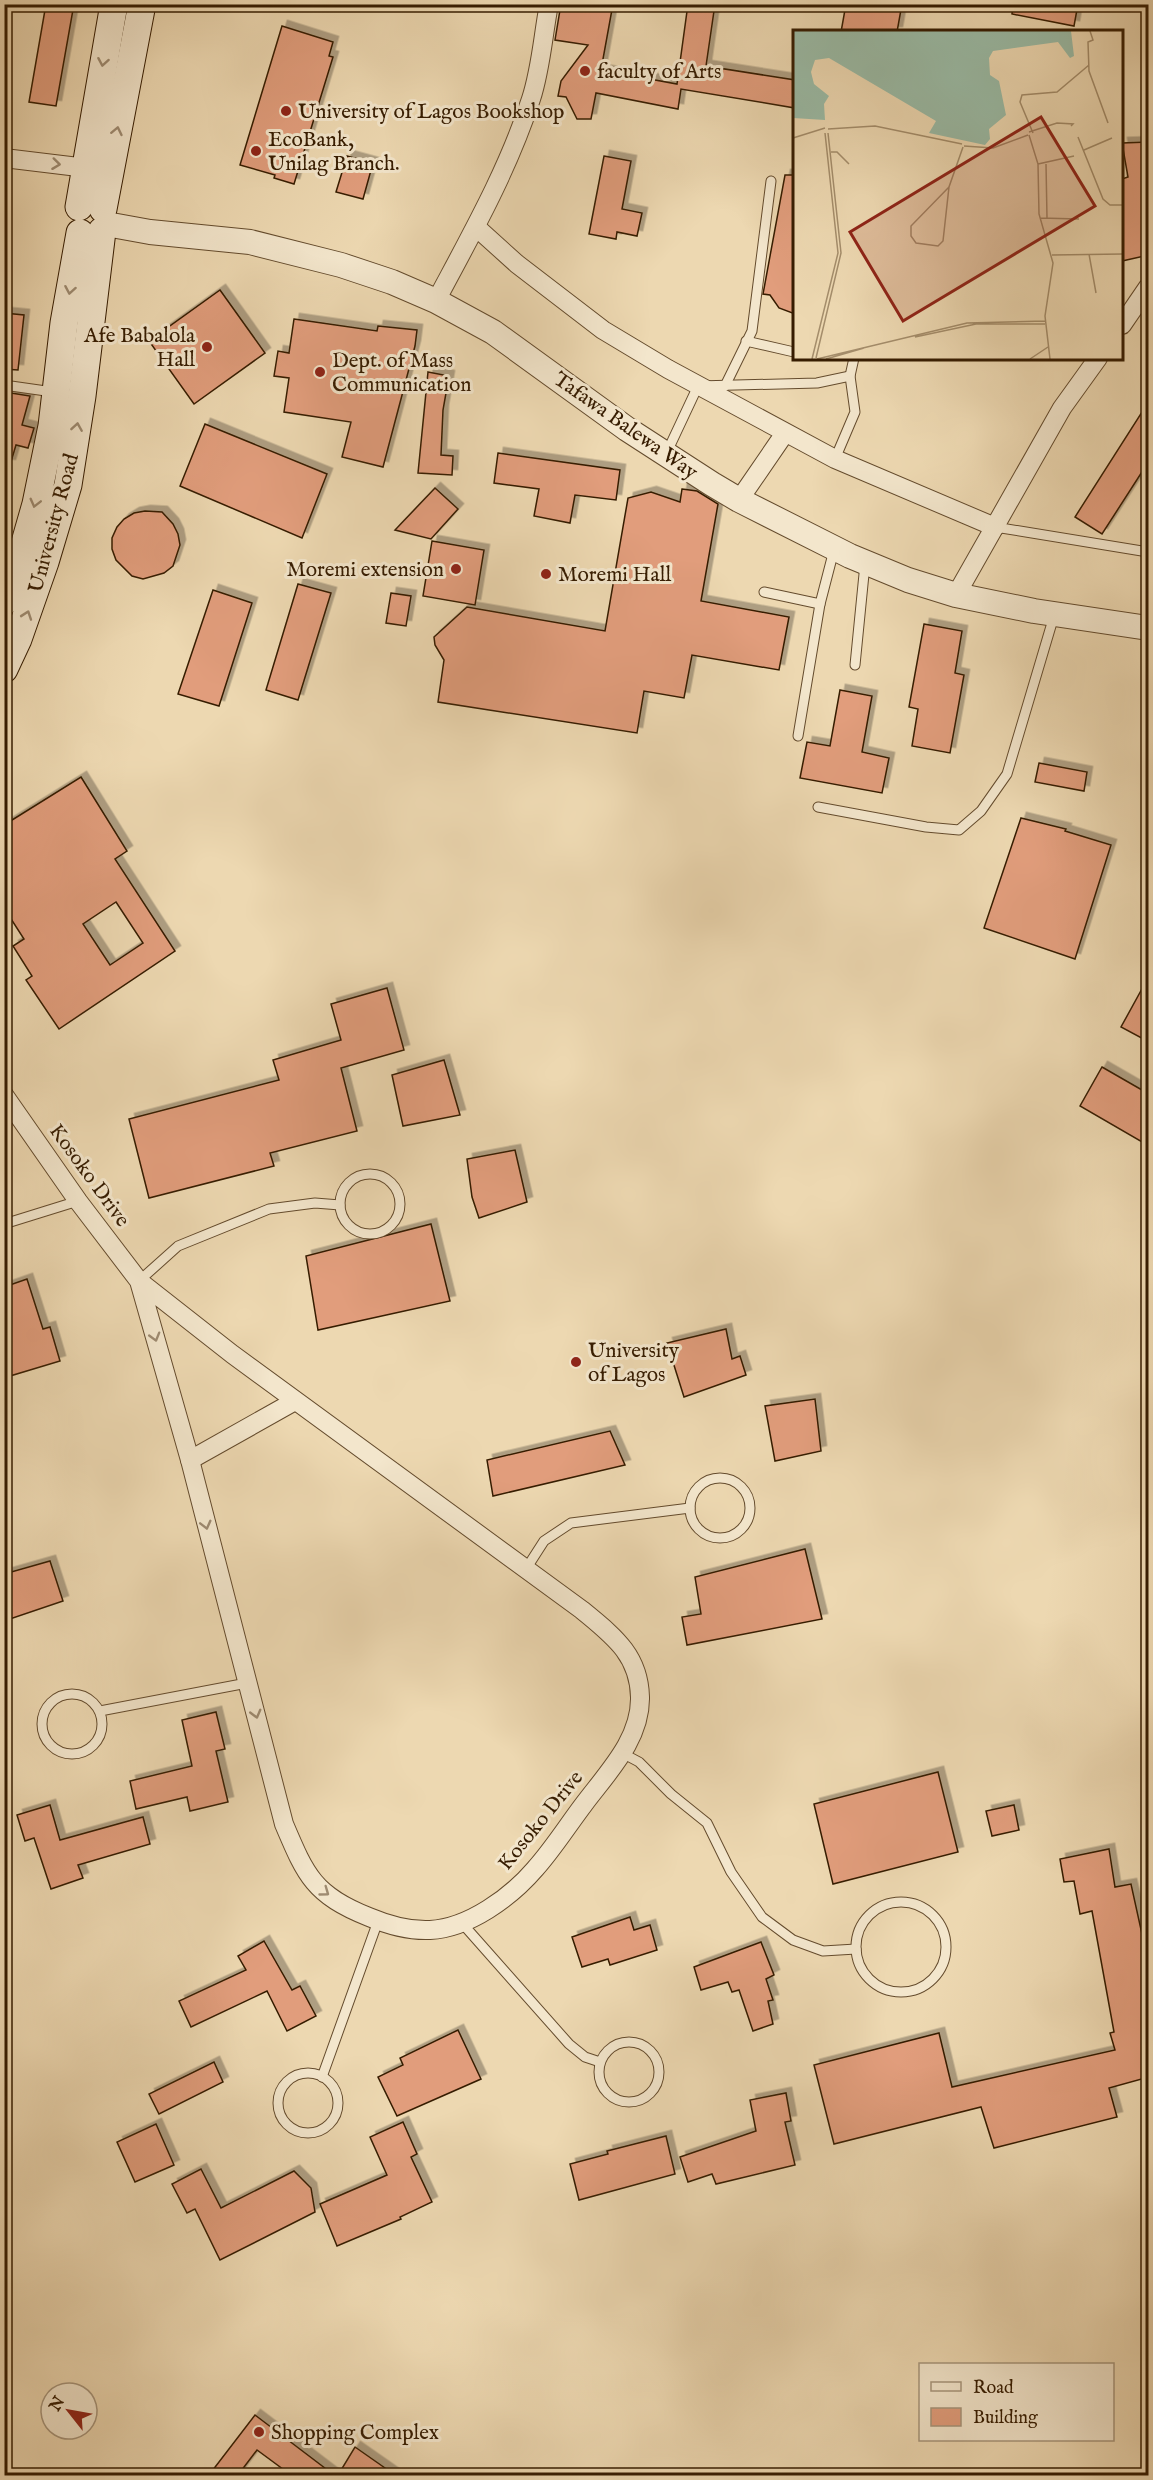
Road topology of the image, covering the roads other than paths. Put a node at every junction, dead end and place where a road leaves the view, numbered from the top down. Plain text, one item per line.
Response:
1 (114, 4) edge
2 (142, 4) edge
3 (549, 4) edge
4 (4, 158) edge
5 (97, 169) junction
6 (771, 181) dead end
7 (94, 221) junction
8 (476, 227) junction
9 (1149, 287) edge
10 (436, 301) junction
11 (1123, 324) edge
12 (746, 341) junction
13 (793, 352) edge
14 (854, 360) edge
15 (1097, 360) edge
16 (850, 376) junction
17 (4, 385) edge
18 (698, 386) junction
19 (725, 387) junction
20 (68, 394) junction
21 (785, 433) junction
22 (666, 454) junction
23 (835, 459) junction
24 (739, 500) junction
25 (995, 527) junction
26 (834, 548) junction
27 (1149, 552) edge
28 (865, 561) junction
29 (764, 592) dead end
30 (956, 595) junction
31 (4, 602) edge
32 (820, 604) junction
33 (1055, 614) junction
34 (1149, 628) edge
35 (855, 665) dead end
36 (4, 669) edge
37 (798, 736) dead end
38 (818, 807) dead end
39 (4, 1095) edge
40 (78, 1201) junction
41 (340, 1205) junction
42 (4, 1224) edge
43 (139, 1281) junction
44 (295, 1401) junction
45 (190, 1460) junction
46 (690, 1508) junction
47 (526, 1569) junction
48 (247, 1683) junction
49 (100, 1712) junction
50 (622, 1753) junction
51 (378, 1921) junction
52 (462, 1922) junction
53 (856, 1948) junction
54 (600, 2062) junction
55 (322, 2077) junction

1 -> 5 main road, University Road
5 -> 2 main road, University Road
3 - 8 street
4 -> 5 street
5 - 7 main road, University Road
6 - 12 lane
7 - 10 street, Tafawa Balewa Way
7 - 20 main road, University Road
8 - 10 street
8 - 18 street
9 - 11 street
10 - 22 street, Tafawa Balewa Way
12 - 13 lane
12 - 19 lane
14 - 16 lane
15 - 25 street
16 - 19 lane
16 - 23 lane
17 - 20 lane
18 - 19 lane
18 - 21 street
18 - 22 lane
20 -> 31 main road, University Road
36 -> 20 main road, University Road
21 - 23 street
21 - 24 street
22 - 24 street, Tafawa Balewa Way
23 - 25 street
24 - 26 street, Tafawa Balewa Way
25 - 27 lane
25 - 30 street
26 - 28 street, Tafawa Balewa Way
26 - 32 lane
28 - 30 street, Tafawa Balewa Way
28 - 35 lane
29 - 32 lane
30 - 33 street, Tafawa Balewa Way
32 - 37 lane
33 - 34 street, Tafawa Balewa Way
33 - 38 lane
39 - 40 street, Kosoko Drive
40 - 42 lane
40 - 43 street, Kosoko Drive
41 - 41 lane
41 - 43 lane
43 - 44 street, Kosoko Drive
43 -> 45 street, Kosoko Drive
44 - 45 street
44 - 47 street, Kosoko Drive
45 -> 48 street, Kosoko Drive
46 - 46 lane
46 - 47 lane
47 - 50 street, Kosoko Drive
48 - 49 lane
48 -> 51 street, Kosoko Drive
49 - 49 lane
50 - 52 street, Kosoko Drive
50 - 53 lane
51 - 52 street, Kosoko Drive
51 - 55 lane
52 - 54 lane
53 - 53 lane
54 - 54 lane
55 - 55 lane

